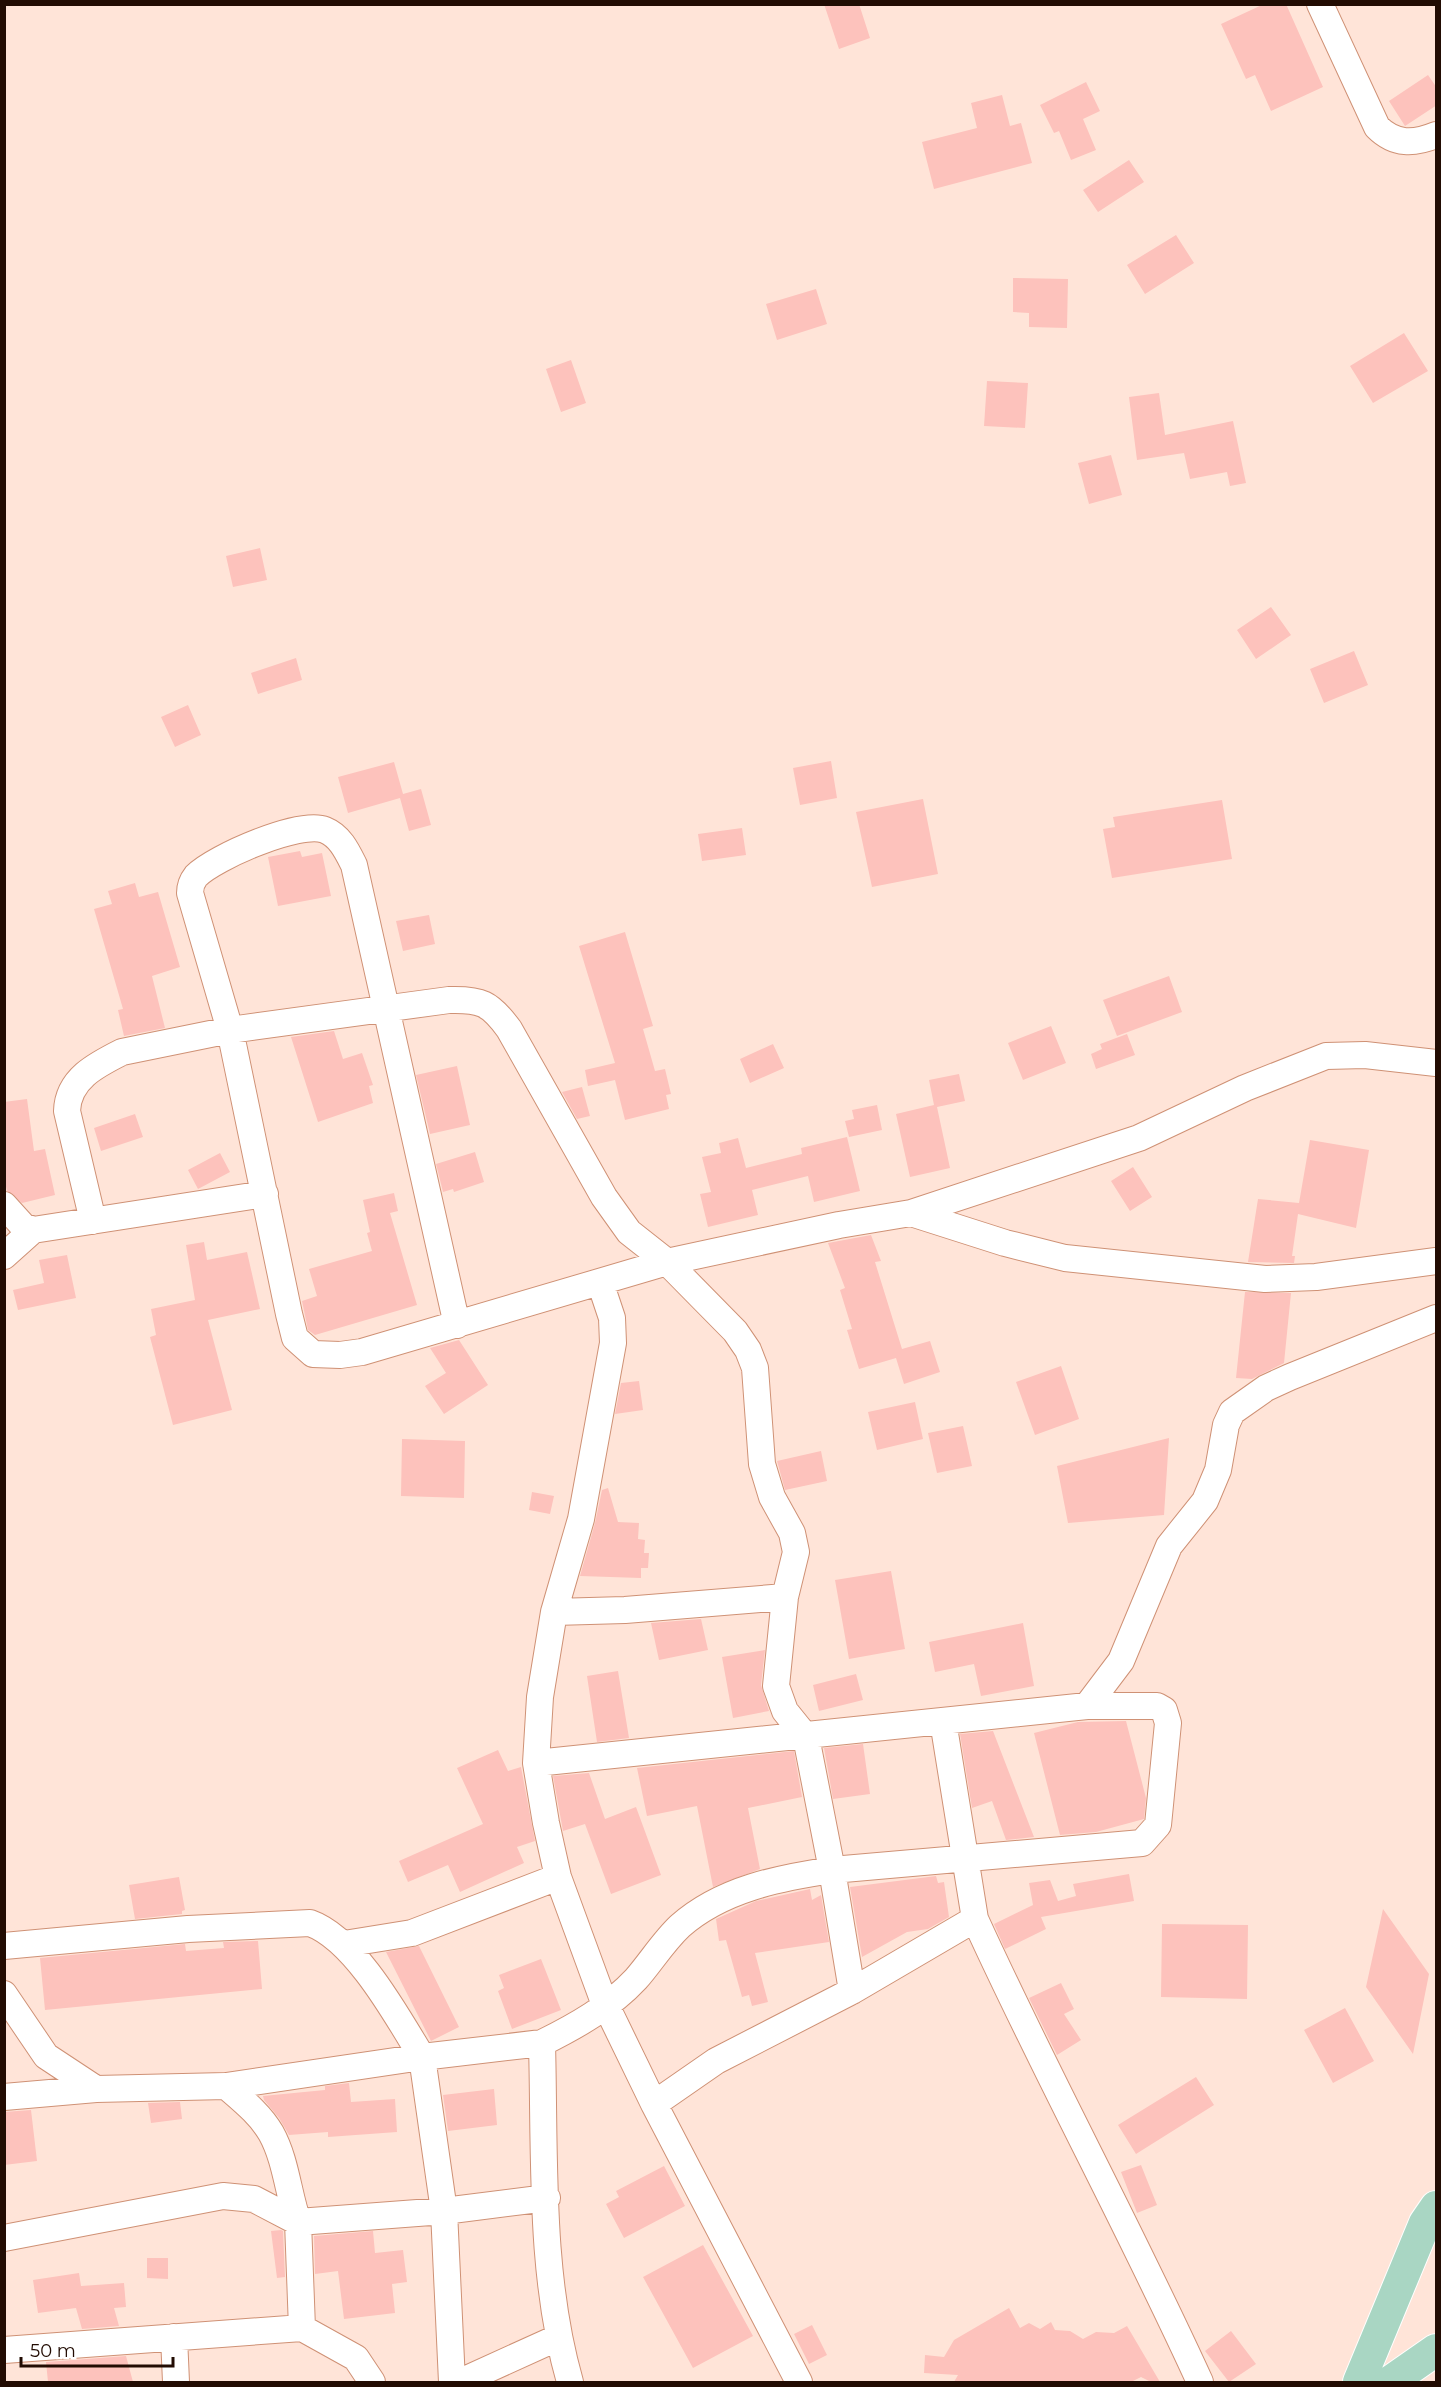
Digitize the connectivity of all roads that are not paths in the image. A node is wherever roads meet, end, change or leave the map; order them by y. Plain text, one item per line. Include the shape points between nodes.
1 (1320, 4) edge
2 (1437, 135) edge
3 (386, 1010) junction
4 (230, 1030) junction
5 (1437, 1063) edge
6 (265, 1194) junction
7 (4, 1205) edge
8 (911, 1213) junction
9 (93, 1221) junction
10 (33, 1230) junction
11 (4, 1256) edge
12 (1437, 1261) edge
13 (667, 1262) junction
14 (600, 1282) junction
15 (1437, 1318) edge
16 (457, 1325) junction
17 (785, 1597) junction
18 (554, 1612) junction
19 (1087, 1706) junction
20 (943, 1721) junction
21 (806, 1737) junction
22 (536, 1763) junction
23 (966, 1857) junction
24 (832, 1870) junction
25 (558, 1877) junction
26 (975, 1919) junction
27 (6, 1944) edge
28 (344, 1944) junction
29 (852, 1991) junction
30 (4, 1994) edge
31 (607, 2005) junction
32 (542, 2043) junction
33 (422, 2057) junction
34 (226, 2086) junction
35 (96, 2089) junction
36 (4, 2097) edge
37 (654, 2104) junction
38 (547, 2198) junction
39 (1437, 2207) edge
40 (444, 2211) junction
41 (298, 2222) junction
42 (4, 2238) edge
43 (302, 2328) junction
44 (174, 2337) junction
45 (557, 2338) junction
46 (4, 2350) edge
47 (1437, 2350) edge
48 (176, 2382) edge
49 (372, 2382) edge
50 (452, 2382) edge
51 (460, 2382) edge
52 (570, 2382) edge
53 (799, 2382) edge
54 (1200, 2382) edge
55 (1359, 2382) edge
56 (1390, 2382) edge

1 - 2 street via 1377,127 1405,142
3 - 4 street
3 - 4 street via 348,852 332,833 322,829 300,830 223,859 198,874 190,886
3 - 13 street via 472,999 493,1008 509,1029 612,1211 630,1232
3 - 16 street
4 - 6 street
4 - 9 street via 122,1052 91,1070 71,1090 67,1111
5 - 8 street via 1365,1055 1326,1056 1245,1088 1139,1138
6 - 9 street
6 - 16 street via 295,1338 306,1351 325,1356 362,1352
7 - 10 street via 23,1226
8 - 12 street via 1005,1244 1065,1258 1265,1279 1316,1277
8 - 13 street
9 - 10 street
10 - 11 street
13 - 14 street
13 - 17 street via 735,1331 752,1359 762,1464 772,1497 792,1533 796,1552
14 - 16 street
14 - 18 street via 612,1318 613,1343 581,1519
15 - 19 street via 1266,1388 1232,1412 1218,1470 1204,1501 1165,1552 1121,1661
17 - 18 street
17 - 21 street via 776,1686 785,1711
18 - 22 street via 540,1697
19 - 20 street
19 - 23 street via 1146,1705 1161,1707 1166,1713 1160,1813 1154,1831 1137,1845
20 - 21 street
20 - 23 street
21 - 22 street
21 - 24 street
22 - 25 street
23 - 24 street
23 - 26 street
24 - 29 street
24 - 31 street via 767,1882 723,1898 681,1925 635,1980
25 - 28 street via 412,1934
25 - 31 street
26 - 29 street
26 - 54 street via 1149,2270
27 - 28 street via 310,1923 324,1928
28 - 33 street
29 - 37 street via 723,2057
30 - 35 street via 46,2056
31 - 32 street
31 - 37 street
32 - 33 street
32 - 38 street
33 - 34 street
33 - 40 street
34 - 35 street
34 - 41 street via 256,2112 271,2133
35 - 36 street
37 - 53 street
38 - 40 street
38 - 45 street
39 - 55 main road via 1425,2223
40 - 41 street
40 - 50 street
41 - 42 street via 254,2199 223,2196
41 - 43 street
43 - 44 street
43 - 49 street via 356,2358
44 - 46 street
44 - 48 street
45 - 51 street
45 - 52 street
47 - 56 main road

